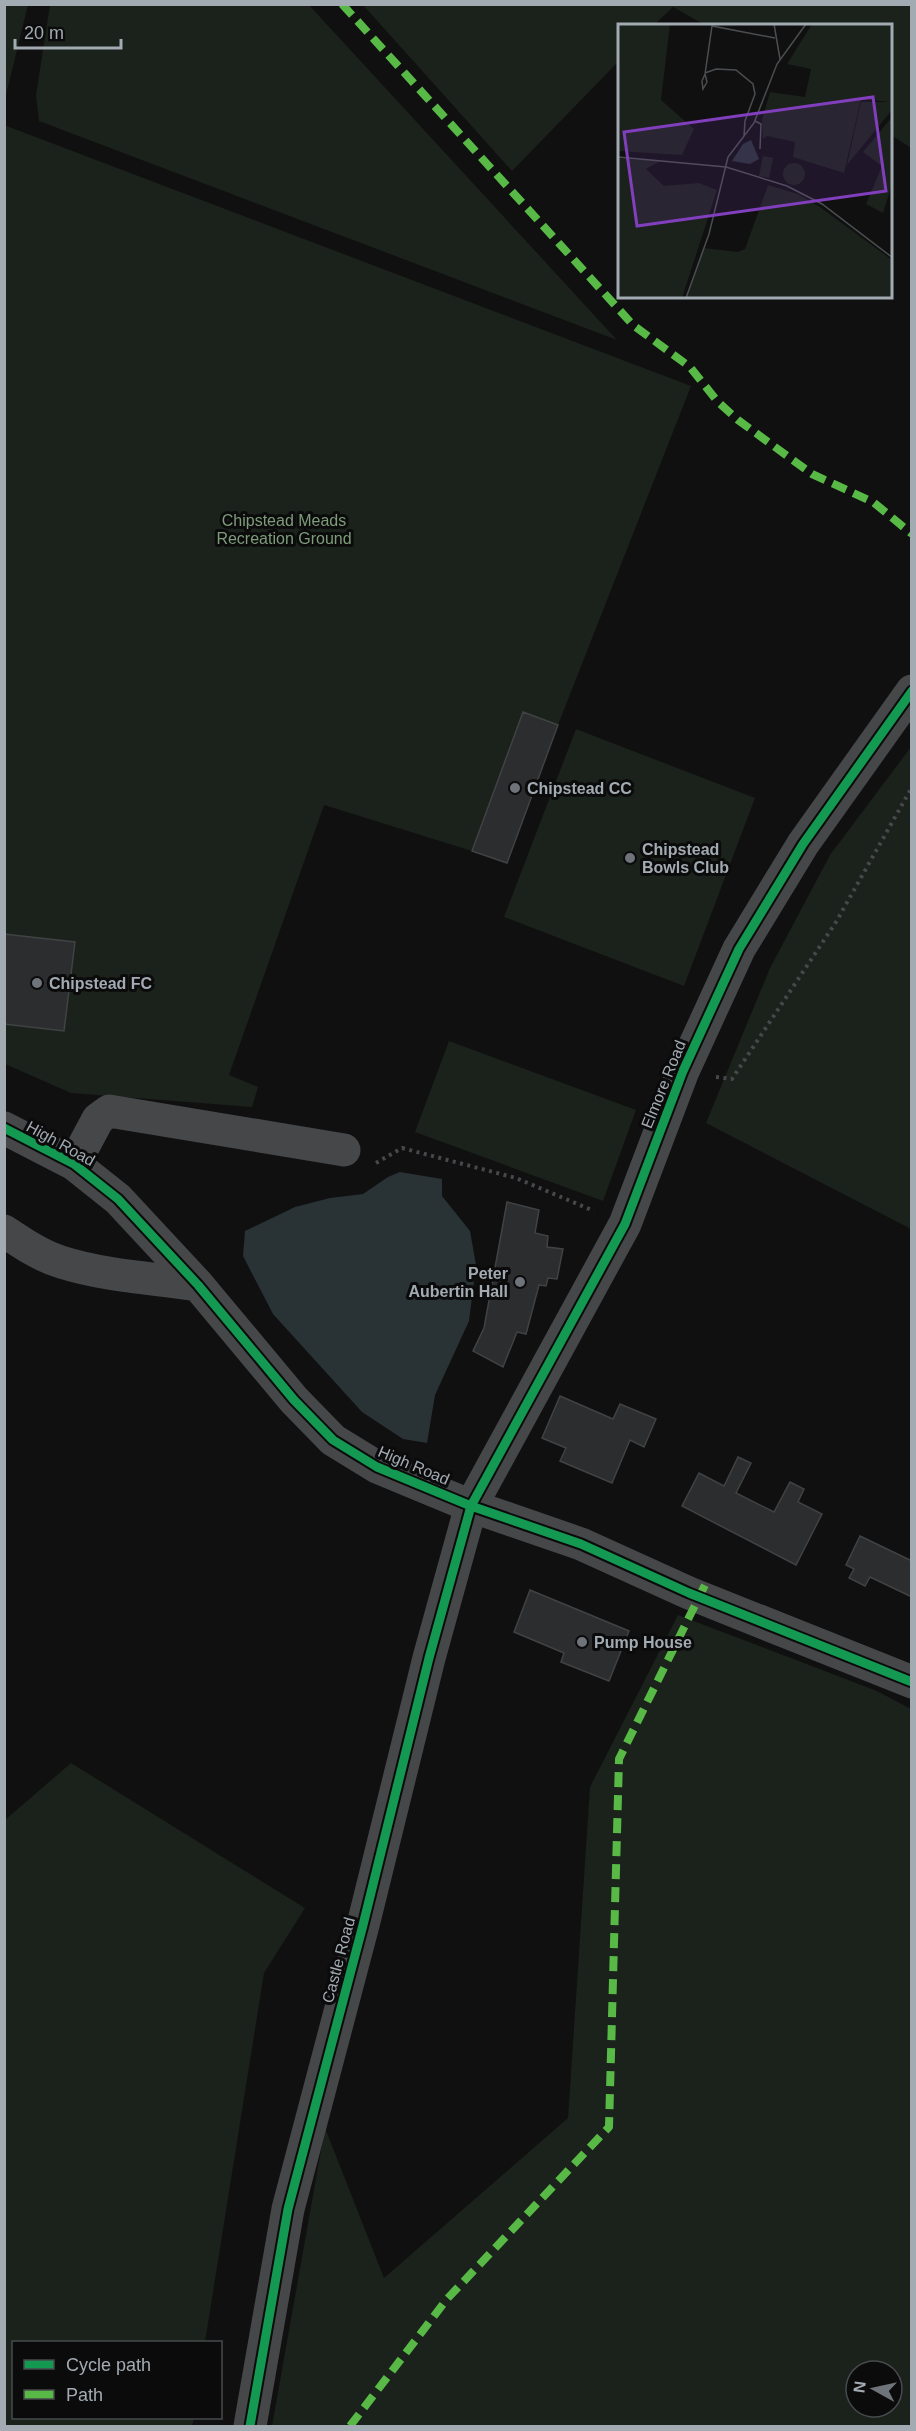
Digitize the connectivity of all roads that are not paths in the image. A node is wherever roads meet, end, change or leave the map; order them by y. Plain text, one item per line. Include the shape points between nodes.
1 (912, 691) edge
2 (4, 1128) edge
3 (344, 1150) dead end
4 (74, 1164) junction
5 (4, 1231) edge
6 (198, 1285) junction
7 (471, 1506) junction
8 (912, 1682) edge
9 (250, 2427) edge

1 - 7 street, Elmore Road via 803,844 739,949 683,1071 625,1224
2 - 4 street, High Road
3 - 4 street via 109,1111 98,1119
4 - 6 street, High Road via 118,1199
5 - 6 street via 60,1262
6 - 7 street, High Road via 294,1400 333,1440 377,1467
7 - 8 street, High Road via 581,1544 689,1593
7 - 9 street, Castle Road via 288,2210

